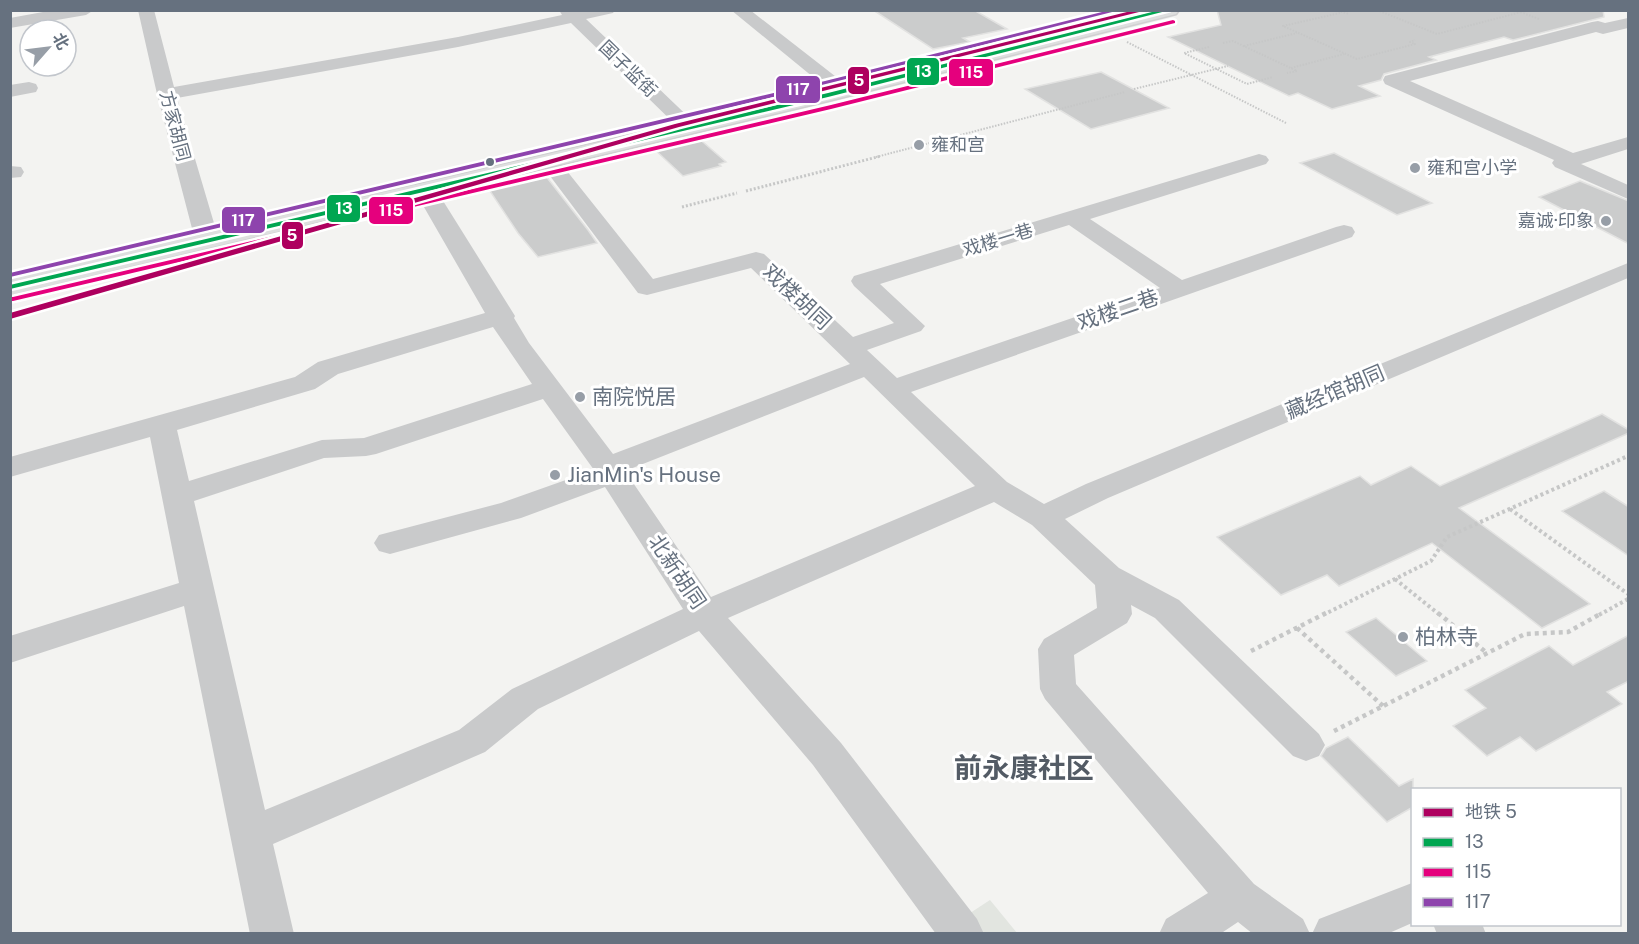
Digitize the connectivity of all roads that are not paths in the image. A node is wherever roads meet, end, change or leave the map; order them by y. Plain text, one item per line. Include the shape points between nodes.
1 (86, 10) edge
2 (146, 10) edge
3 (608, 10) edge
4 (739, 10) edge
5 (1170, 10) edge
6 (570, 14) edge
7 (1112, 20) edge
8 (10, 23) edge
9 (1629, 23) edge
10 (842, 91) junction
11 (166, 94) junction
12 (689, 127) junction
13 (1629, 143) edge
14 (548, 160) junction
15 (1259, 160) dead end
16 (1571, 160) junction
17 (424, 188) junction
18 (1629, 193) edge
19 (1071, 217) junction
20 (1344, 232) dead end
21 (207, 240) junction
22 (1629, 270) edge
23 (10, 287) edge
24 (1178, 289) junction
25 (502, 316) junction
26 (859, 356) junction
27 (549, 388) junction
28 (893, 389) junction
29 (162, 426) junction
30 (10, 467) edge
31 (609, 470) junction
32 (996, 489) junction
33 (177, 495) junction
34 (1043, 517) junction
35 (390, 543) dead end
36 (1106, 576) junction
37 (198, 589) junction
38 (704, 614) junction
39 (10, 650) edge
40 (1306, 745) road end
41 (252, 834) junction
42 (1239, 898) junction
43 (1411, 904) edge
44 (272, 933) edge
45 (962, 933) edge
46 (1181, 933) edge
47 (1288, 933) edge
48 (1334, 933) edge

1 - 8 street
2 - 11 street, 方家胡同
3 - 6 street
4 - 10 street
5 - 7 main road
6 - 11 street via 458,42
6 - 12 street, 国子监街
7 - 10 main road
9 - 16 street via 1539,41 1392,80
10 - 12 main road
11 - 21 street, 方家胡同
12 - 14 main road
13 - 16 street
14 - 17 main road
14 - 26 street, 戏楼胡同 via 647,288 756,258
15 - 19 street, 戏楼一巷
16 - 18 street via 1562,163
17 - 21 main road
17 - 25 street, 北新胡同
19 - 24 street
19 - 26 street, 戏楼一巷 via 863,281 912,326
20 - 24 street, 戏楼二巷
21 - 23 main road
22 - 34 street, 藏经馆胡同
24 - 28 street, 戏楼二巷
25 - 27 street, 北新胡同 via 517,345
25 - 29 street via 328,368 304,383
26 - 28 street, 戏楼胡同
26 - 31 street
27 - 31 street, 北新胡同
27 - 33 street via 366,447 322,449
28 - 32 street, 戏楼胡同
29 - 30 street
29 - 33 street
31 - 35 street via 510,511
31 - 38 street, 北新胡同
32 - 34 street, 戏楼胡同
32 - 38 street
33 - 37 street
34 - 36 street, 戏楼胡同
36 - 40 street, 戏楼胡同 via 1167,609
36 - 42 street via 1111,580 1115,614 1056,649 1058,689
37 - 39 street
37 - 41 street
38 - 41 street via 525,699 472,741
38 - 45 street, 北新胡同 via 827,754
41 - 44 street
42 - 46 street
42 - 47 street
43 - 48 street

